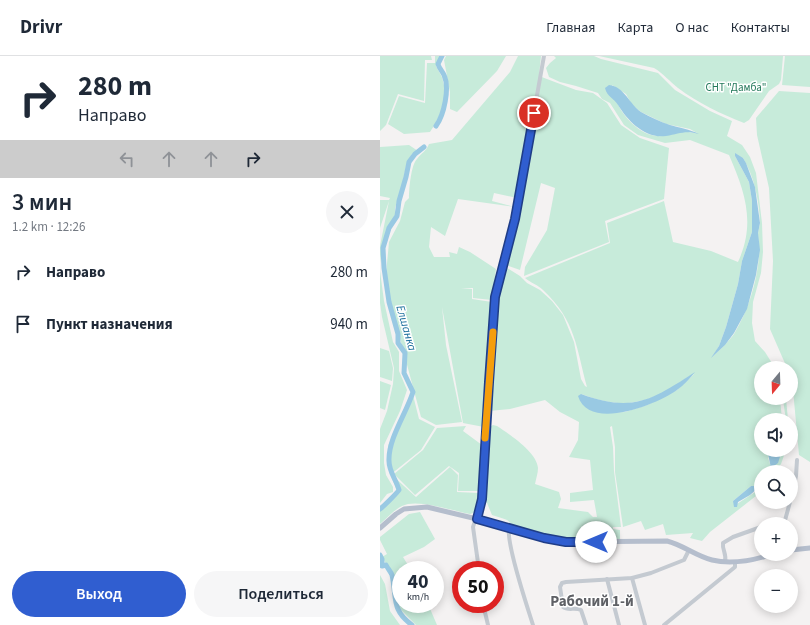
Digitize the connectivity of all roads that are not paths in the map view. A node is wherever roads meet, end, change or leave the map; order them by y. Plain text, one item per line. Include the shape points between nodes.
1 (544, 56) edge
2 (797, 460) dead end
3 (797, 465) edge
4 (477, 519) junction
5 (380, 528) edge
6 (509, 528) junction
7 (754, 530) edge
8 (810, 548) edge
9 (798, 549) edge
10 (689, 550) junction
11 (754, 559) edge
12 (477, 561) edge
13 (725, 562) junction
14 (735, 562) junction
15 (632, 578) junction
16 (607, 579) junction
17 (485, 613) edge
18 (488, 625) edge
19 (533, 625) edge
20 (586, 625) edge
21 (619, 625) edge
22 (645, 625) edge
23 (664, 625) edge

1 - 4 street via 515,219 495,297 482,499
2 - 3 street
4 - 5 main road via 427,507 414,507 404,509
4 - 6 main road
4 - 12 street via 473,528
6 - 10 main road via 566,542 667,541
6 - 19 street via 513,555
7 - 13 street via 723,543 727,556
8 - 9 main road
10 - 13 main road via 712,560
10 - 15 street via 684,560
11 - 14 main road
13 - 14 main road
14 - 23 street via 735,567
15 - 16 street
15 - 22 street
16 - 20 street via 566,582 560,587 562,607 581,610
16 - 21 street
17 - 18 street

